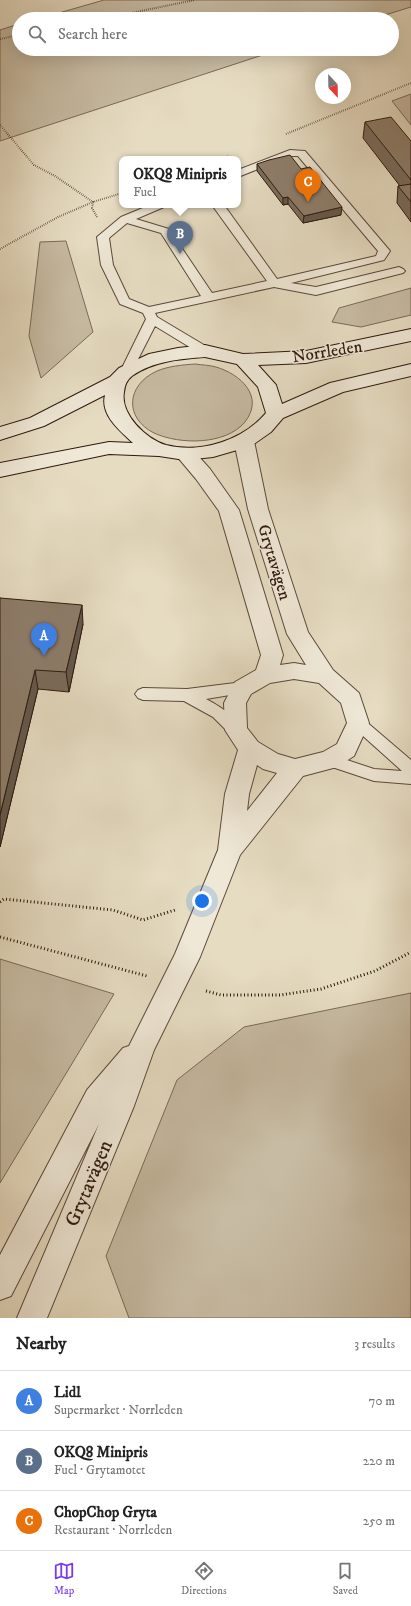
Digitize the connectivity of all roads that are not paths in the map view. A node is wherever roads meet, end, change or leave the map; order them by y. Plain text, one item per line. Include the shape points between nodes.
1 (241, 173) edge
2 (152, 208) edge
3 (220, 208) edge
4 (125, 219) junction
5 (399, 272) dead end
6 (274, 283) junction
7 (209, 298) junction
8 (150, 315) junction
9 (411, 336) edge
10 (204, 351) junction
11 (243, 360) junction
12 (411, 370) edge
13 (121, 377) junction
14 (276, 414) junction
15 (0, 434) edge
16 (244, 441) junction
17 (160, 450) junction
18 (185, 454) junction
19 (0, 470) edge
20 (265, 675) junction
21 (325, 676) junction
22 (243, 688) junction
23 (143, 694) dead end
24 (187, 695) junction
25 (358, 723) junction
26 (243, 739) junction
27 (329, 760) junction
28 (295, 768) junction
29 (411, 769) edge
30 (411, 778) edge
31 (230, 850) junction
32 (142, 1047) junction
33 (0, 1285) edge
34 (32, 1318) edge

1 - 6 lane via 290,153 301,153 384,251 380,258
2 - 4 lane
3 - 6 lane
4 - 7 lane via 165,231
4 - 8 lane via 103,237 107,265 124,301
5 - 6 lane via 316,291
6 - 7 lane
7 - 8 lane
8 - 10 lane
8 - 13 lane
9 - 11 street, Norrleden via 306,357
10 - 11 street
10 - 13 street via 156,358
11 - 14 street via 267,385
12 - 14 street, Norrleden via 337,387
13 - 15 street via 37,422
13 - 17 street via 113,400 120,420
14 - 16 street via 264,428
16 - 18 street via 213,451
16 - 21 street, Grytavägen via 258,509 298,634
17 - 18 street
17 - 19 street via 109,448
18 - 20 street, Grytavägen via 229,510 272,655
20 - 21 street via 294,671
20 - 22 street
21 - 25 street via 351,699
22 - 24 lane
22 - 26 street via 235,703
23 - 24 lane
24 - 26 lane via 218,714
25 - 27 street via 346,750
25 - 29 lane
26 - 28 street via 271,762
26 - 31 street, Grytavägen
27 - 28 street
27 - 30 lane via 374,775
28 - 31 street, Grytavägen
31 - 32 street, Grytavägen via 187,958
32 - 33 street, Grytavägen via 97,1099
32 - 34 street, Grytavägen

